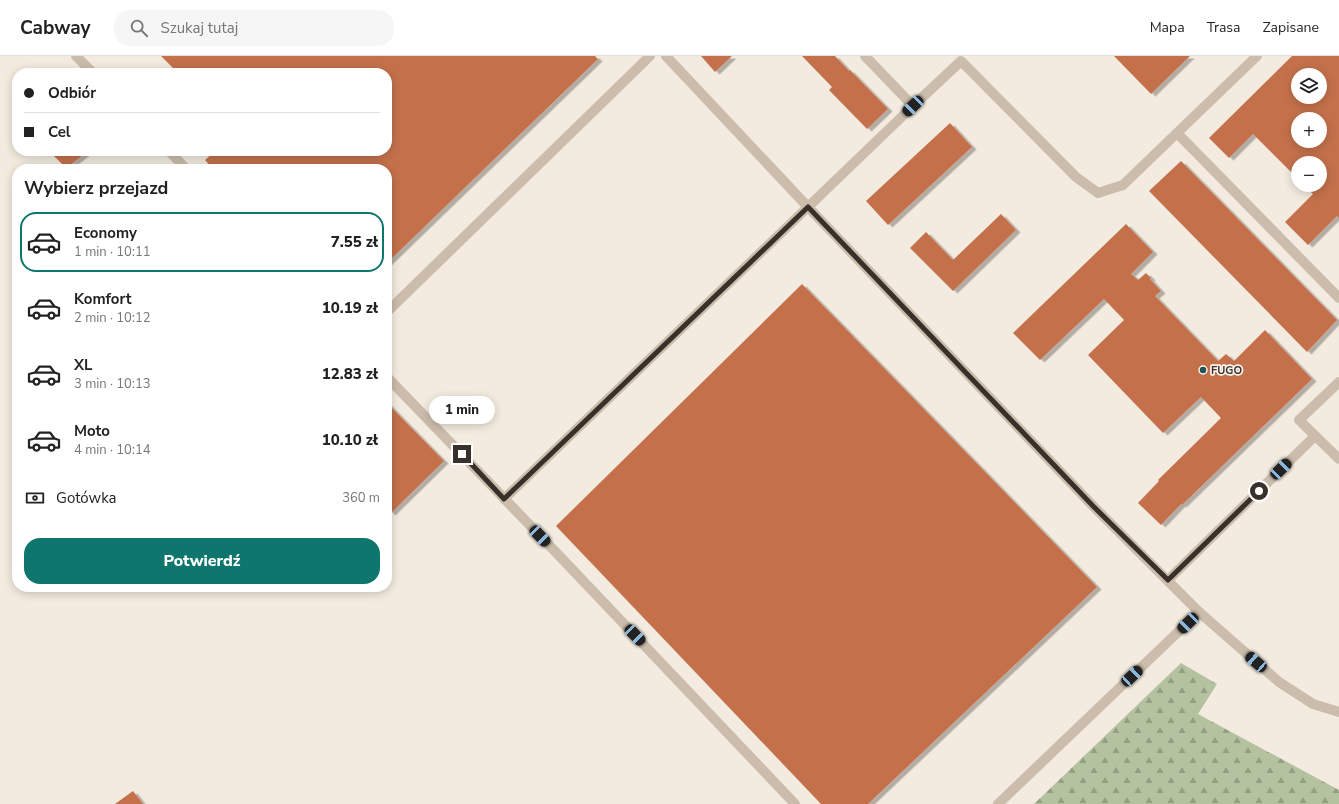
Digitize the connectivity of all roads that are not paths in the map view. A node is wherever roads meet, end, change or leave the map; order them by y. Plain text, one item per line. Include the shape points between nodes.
1 (76, 56) edge
2 (650, 56) edge
3 (666, 56) edge
4 (865, 56) edge
5 (1257, 56) edge
6 (88, 68) edge
7 (913, 106) junction
8 (1177, 133) junction
9 (173, 156) edge
10 (181, 164) edge
11 (808, 207) junction
12 (1339, 298) edge
13 (392, 307) edge
14 (392, 382) edge
15 (1339, 382) edge
16 (1315, 436) junction
17 (1339, 459) edge
18 (504, 499) junction
19 (1168, 580) junction
20 (1199, 612) junction
21 (1339, 712) edge
22 (795, 804) edge
23 (998, 804) edge

1 - 6 street
2 - 13 street
3 - 11 street
4 - 7 street
5 - 8 street
7 - 8 street via 961,61 1076,177 1098,193 1123,185
7 - 11 street
8 - 12 street
9 - 10 street
11 - 18 street
11 - 19 street via 1093,506
14 - 18 street
15 - 16 street via 1299,420
16 - 17 street
16 - 19 street
18 - 22 street
19 - 20 street
20 - 21 street via 1279,682 1313,704
20 - 23 street

